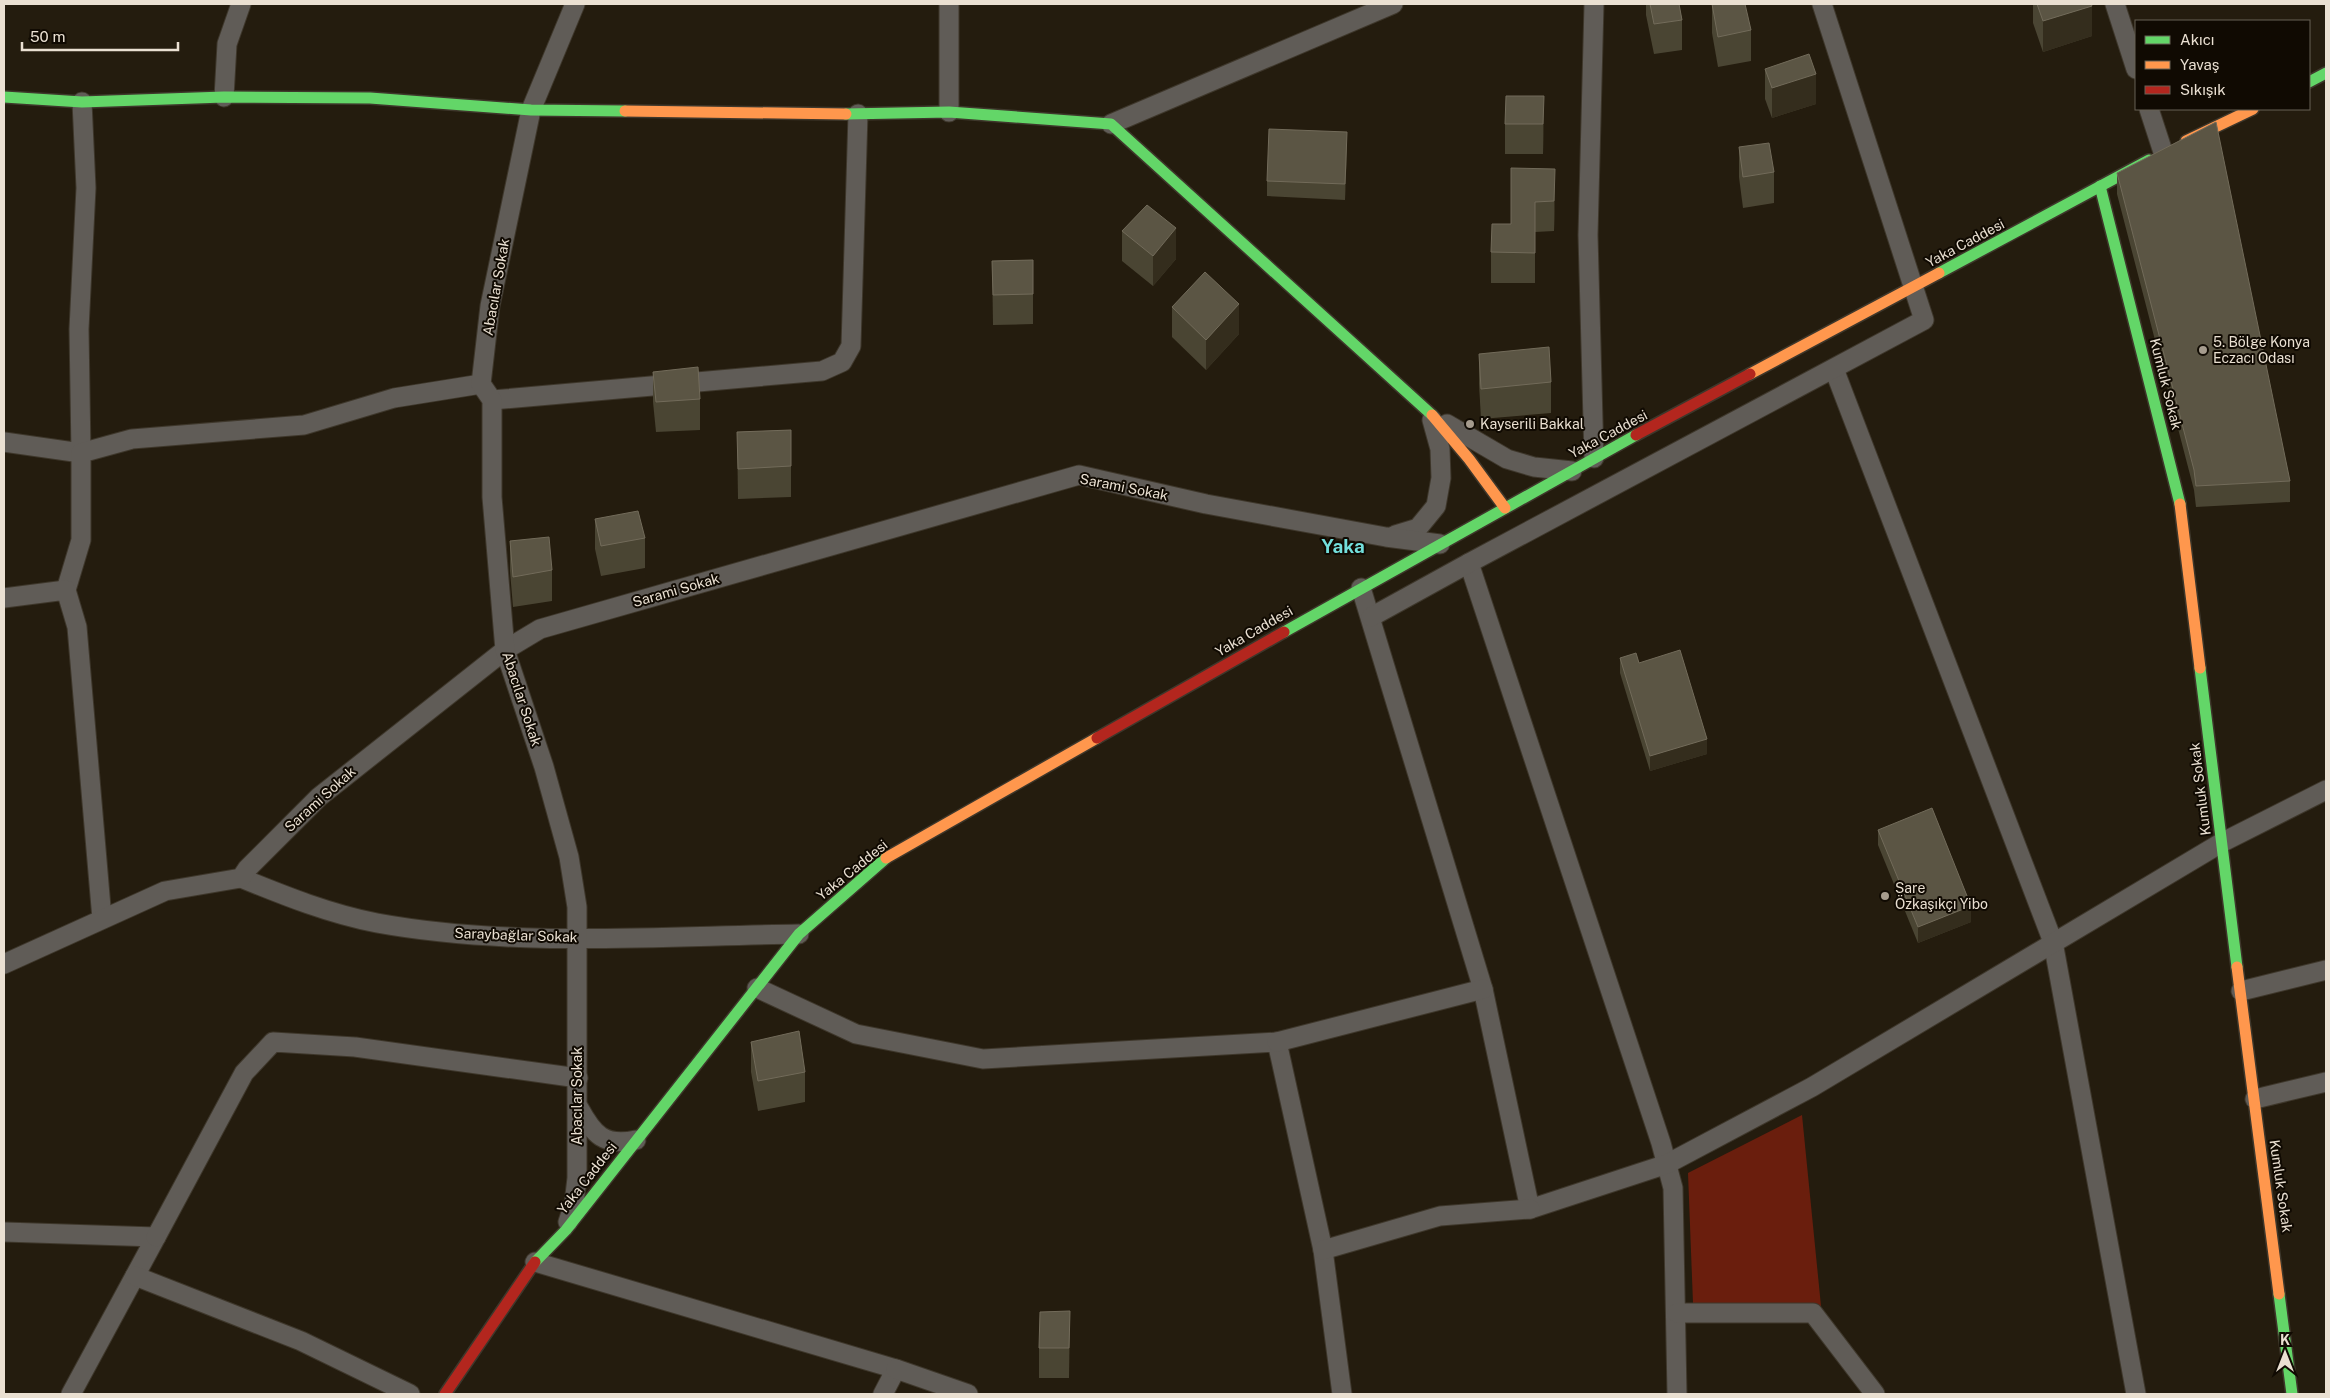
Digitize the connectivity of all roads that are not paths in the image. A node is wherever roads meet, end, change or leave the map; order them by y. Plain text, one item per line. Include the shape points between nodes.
1 (241, 4) edge
2 (575, 4) edge
3 (949, 4) edge
4 (1393, 4) edge
5 (1594, 4) edge
6 (1822, 4) edge
7 (2115, 4) edge
8 (2135, 66) edge
9 (2326, 73) edge
10 (2310, 81) edge
11 (4, 97) edge
12 (224, 97) junction
13 (82, 102) junction
14 (531, 110) junction
15 (2149, 110) edge
16 (2251, 110) edge
17 (948, 112) junction
18 (858, 114) junction
19 (1111, 124) junction
20 (2164, 152) junction
21 (2100, 186) junction
22 (1914, 288) junction
23 (1834, 369) junction
24 (481, 384) junction
25 (492, 400) junction
26 (1431, 414) junction
27 (4, 442) edge
28 (81, 453) junction
29 (1594, 458) junction
30 (1572, 471) junction
31 (1505, 508) junction
32 (1386, 537) junction
33 (1440, 544) junction
34 (1469, 563) junction
35 (1361, 588) junction
36 (66, 590) junction
37 (4, 598) edge
38 (1371, 618) junction
39 (505, 650) junction
40 (2326, 790) edge
41 (2221, 843) junction
42 (241, 878) junction
43 (102, 919) junction
44 (799, 934) junction
45 (576, 937) junction
46 (2053, 942) junction
47 (4, 964) edge
48 (2326, 970) edge
49 (757, 988) junction
50 (1482, 989) junction
51 (2241, 991) junction
52 (1277, 1042) junction
53 (578, 1078) junction
54 (2326, 1082) edge
55 (2255, 1100) junction
56 (578, 1106) junction
57 (636, 1140) junction
58 (1667, 1164) junction
59 (1530, 1209) junction
60 (566, 1230) junction
61 (4, 1232) edge
62 (156, 1236) junction
63 (1323, 1250) junction
64 (535, 1262) junction
65 (135, 1276) junction
66 (1677, 1312) junction
67 (896, 1370) junction
68 (71, 1394) edge
69 (410, 1394) edge
70 (446, 1394) edge
71 (882, 1394) edge
72 (968, 1394) edge
73 (1342, 1394) edge
74 (1677, 1394) edge
75 (1875, 1394) edge
76 (2136, 1394) edge
77 (2292, 1394) edge

1 - 12 street via 227,44
2 - 14 street, Abacılar Sokak
3 - 17 street
4 - 19 street
5 - 29 street via 1588,235
6 - 22 street
7 - 8 street
9 - 10 street
11 - 13 street
12 - 13 street
12 - 14 street via 370,98
13 - 28 street via 86,188 80,329
14 - 18 street
14 - 24 street, Abacılar Sokak via 490,306
15 - 20 street
16 - 20 street, Yaka Caddesi
17 - 18 street
17 - 19 street
18 - 25 street via 851,346 842,362 822,371
19 - 26 street
20 - 21 street, Yaka Caddesi
21 - 22 street, Yaka Caddesi
21 - 41 street, Kumluk Sokak via 2179,494
22 - 23 street via 1924,320
22 - 29 street, Yaka Caddesi
23 - 34 street
23 - 46 street
24 - 25 street
24 - 28 street via 394,398 304,425 132,439
25 - 39 street, Abacılar Sokak via 492,497
26 - 30 street via 1507,459 1534,467
26 - 31 street
26 - 32 street via 1440,450 1441,478 1436,506 1418,528
27 - 28 street
28 - 36 street via 81,540
29 - 30 street, Yaka Caddesi
30 - 31 street, Yaka Caddesi
31 - 33 street, Yaka Caddesi
32 - 33 street, Sarami Sokak
32 - 39 street, Sarami Sokak via 1206,504 1079,475 540,629
33 - 35 street, Yaka Caddesi
34 - 38 street
34 - 58 street
35 - 38 street
35 - 44 street, Yaka Caddesi via 888,857
36 - 37 street
36 - 43 street via 77,627
38 - 50 street
39 - 42 street, Sarami Sokak via 319,796
39 - 45 street, Abacılar Sokak via 544,767 569,857 577,907
40 - 41 street
41 - 46 street
41 - 51 street, Kumluk Sokak
42 - 43 street via 165,891
42 - 45 street, Saraybağlar Sokak via 308,905 376,923 476,935
43 - 47 street
44 - 45 street, Saraybağlar Sokak
44 - 49 street, Yaka Caddesi
45 - 53 street, Abacılar Sokak
46 - 58 street via 1812,1087
46 - 76 street
48 - 51 street
49 - 52 street via 856,1034 983,1059
49 - 57 street, Yaka Caddesi
50 - 52 street
50 - 59 street
51 - 55 street, Kumluk Sokak
52 - 63 street
53 - 56 street, Abacılar Sokak
53 - 62 street via 355,1047 273,1042 244,1073
54 - 55 street
55 - 77 street, Kumluk Sokak
56 - 57 street via 589,1127 603,1139 621,1143
56 - 60 street, Abacılar Sokak via 577,1178
57 - 60 street, Yaka Caddesi
58 - 59 street
58 - 66 street via 1674,1188
59 - 63 street via 1440,1216
60 - 64 street, Yaka Caddesi
61 - 62 street
62 - 65 street
63 - 73 street
64 - 67 street
64 - 70 street, Yaka Caddesi
65 - 68 street
65 - 69 street via 301,1341
66 - 74 street
66 - 75 street via 1814,1312
67 - 71 street
67 - 72 street

